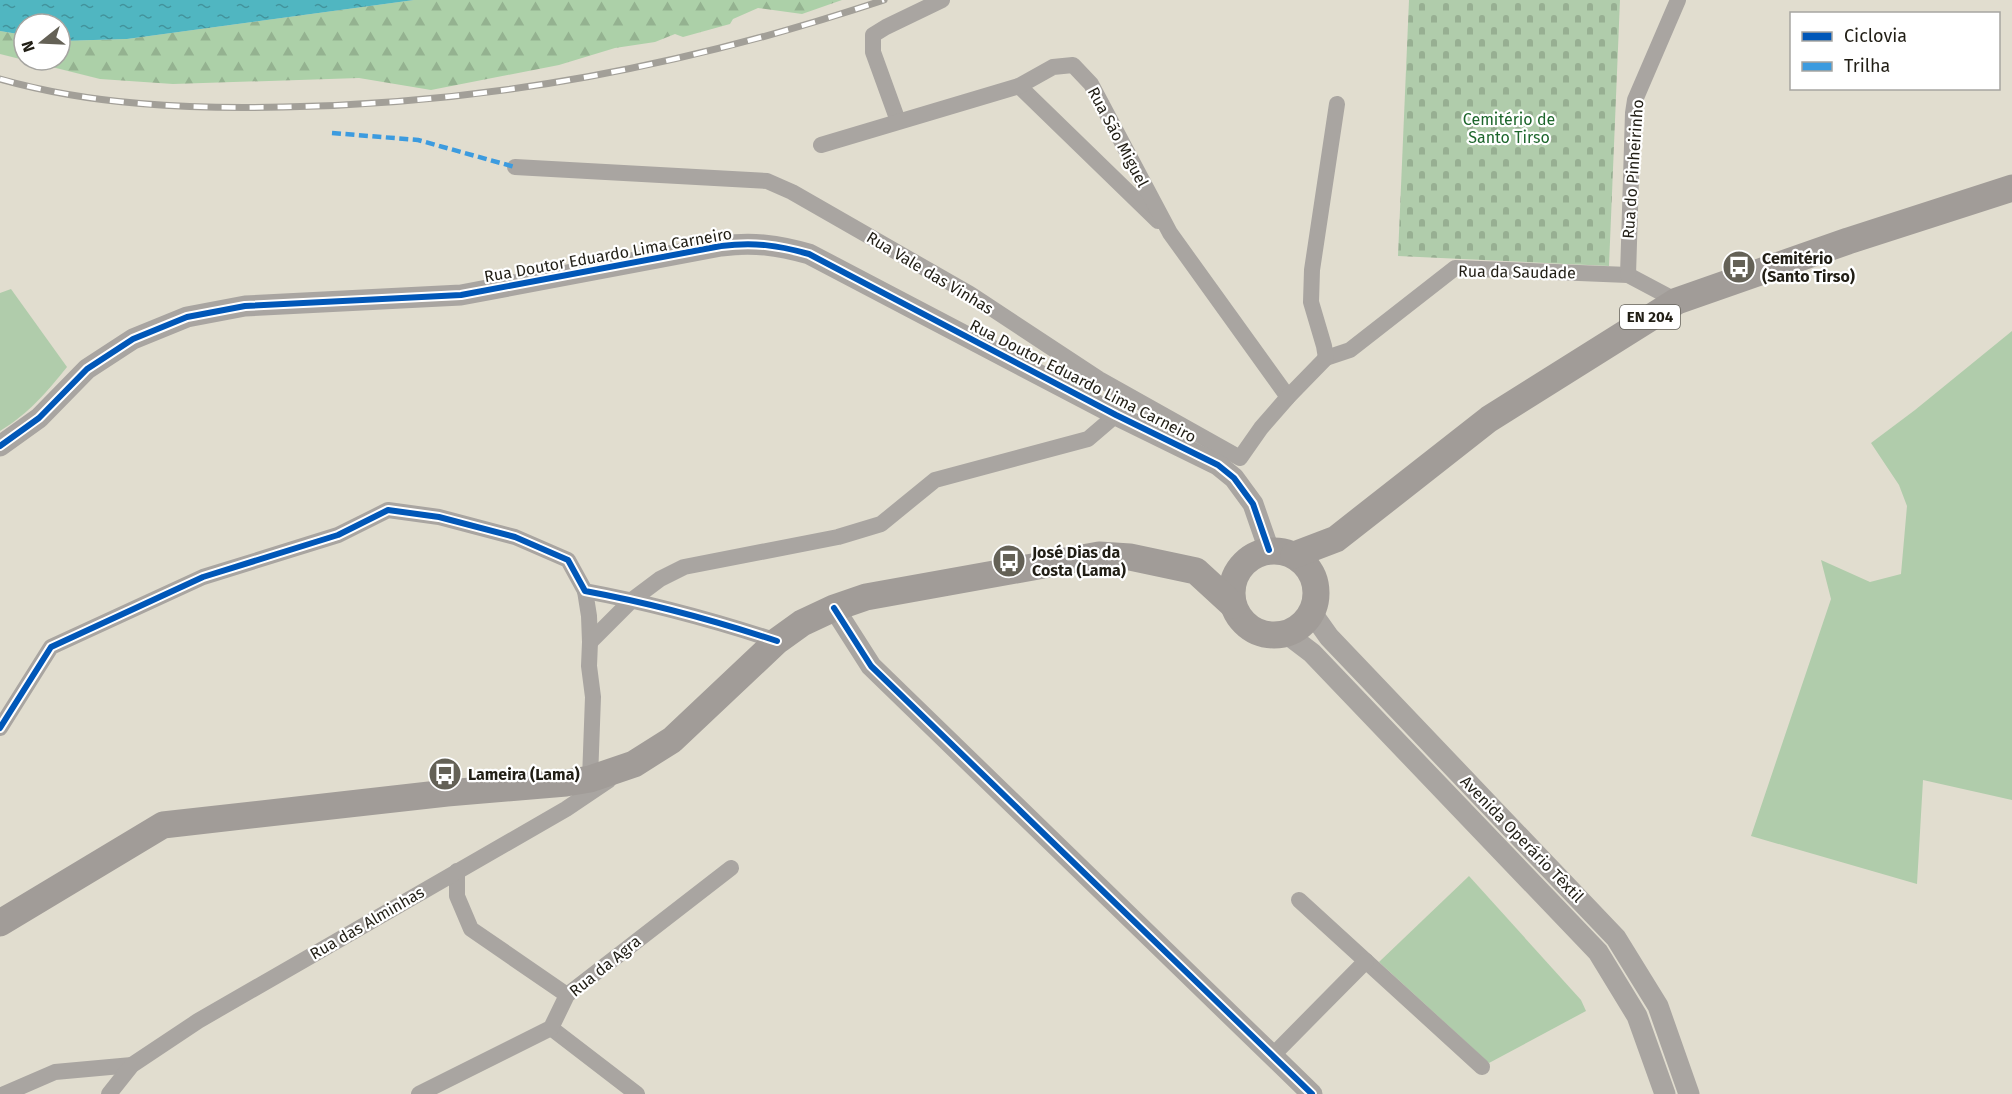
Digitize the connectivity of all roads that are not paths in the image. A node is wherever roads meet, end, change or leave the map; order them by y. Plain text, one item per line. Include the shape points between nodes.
1 (942, 0) edge
2 (1678, 0) edge
3 (1019, 86) junction
4 (1337, 104) dead end
5 (898, 121) junction
6 (821, 145) dead end
7 (515, 166) dead end
8 (2012, 188) edge
9 (1170, 233) junction
10 (1628, 275) junction
11 (1677, 301) junction
12 (1326, 358) junction
13 (1288, 397) junction
14 (1116, 415) junction
15 (0, 446) edge
16 (1336, 539) junction
17 (1270, 555) junction
18 (1196, 571) junction
19 (1314, 580) junction
20 (585, 591) junction
21 (632, 600) junction
22 (1233, 606) junction
23 (834, 608) junction
24 (1312, 613) junction
25 (1287, 634) junction
26 (777, 641) junction
27 (591, 642) junction
28 (0, 728) edge
29 (634, 764) junction
30 (590, 779) junction
31 (730, 868) dead end
32 (456, 872) junction
33 (1299, 900) dead end
34 (0, 923) edge
35 (1366, 961) junction
36 (567, 995) junction
37 (551, 1028) junction
38 (1272, 1056) junction
39 (132, 1065) junction
40 (1482, 1067) dead end
41 (4, 1094) edge
42 (109, 1094) edge
43 (419, 1094) edge
44 (637, 1094) edge
45 (1312, 1094) edge
46 (1665, 1094) edge
47 (1689, 1094) edge

1 - 5 street via 873,35 873,51
2 - 10 street, Rua do Pinheirinho via 1635,100
3 - 5 street, Rua São Miguel
3 - 9 street, Rua São Miguel
3 - 9 street, Rua São Miguel via 1053,67 1074,65 1082,72
4 - 12 street via 1312,270 1311,302
5 - 6 street, Rua São Miguel
7 - 13 street, Rua Vale das Vinhas via 767,181 970,294 1099,379 1240,458
8 - 11 main road, EN 204
9 - 13 street, Rua São Miguel
10 - 11 street, Rua da Saudade
10 - 12 street, Rua da Saudade via 1455,268 1350,350
11 - 16 main road, EN 204 via 1489,419
12 - 13 street, Rua da Saudade
14 - 15 street, Rua Doutor Eduardo Lima Carneiro via 809,254 749,243 461,296 245,306 187,317 133,339 87,369 39,418
14 - 17 street, Rua Doutor Eduardo Lima Carneiro via 1218,465 1234,478 1253,504
14 - 21 street via 1088,439 935,480 881,524 838,537 684,567
16 - 17 main road, EN 204
16 - 19 main road, EN 204
17 - 18 main road, EN 204
17 - 19 main road via 1310,570
17 - 22 main road via 1238,569 1233,581
18 - 22 main road
18 - 23 main road, EN 204 via 1130,557 1099,555 866,597
19 - 24 main road, EN 204
20 - 21 street
20 - 27 street
20 - 28 street via 568,560 515,537 388,510 338,535 203,577 51,647
21 - 26 street
21 - 27 street
22 - 25 main road via 1248,627 1274,636
23 - 26 main road, EN 204 via 802,623
23 - 38 street via 871,666
24 - 25 main road
24 - 47 street, Avenida Operário Têxtil via 1337,645 1616,938 1658,1006
25 - 46 street, Avenida Operário Têxtil via 1312,653 1598,952 1637,1016
26 - 29 main road, EN 204 via 672,740
27 - 30 street
29 - 30 main road, EN 204
29 - 32 street, Rua das Alminhas via 566,809
30 - 34 main road, EN 204 via 163,825
31 - 36 street, Rua da Agra
32 - 36 street via 457,896 471,928
32 - 39 street, Rua das Alminhas via 198,1021
33 - 35 street
35 - 38 street
35 - 40 street
36 - 37 street, Rua da Agra
37 - 43 street
37 - 44 street
38 - 45 street
39 - 41 street via 55,1072
39 - 42 street, Rua das Alminhas

